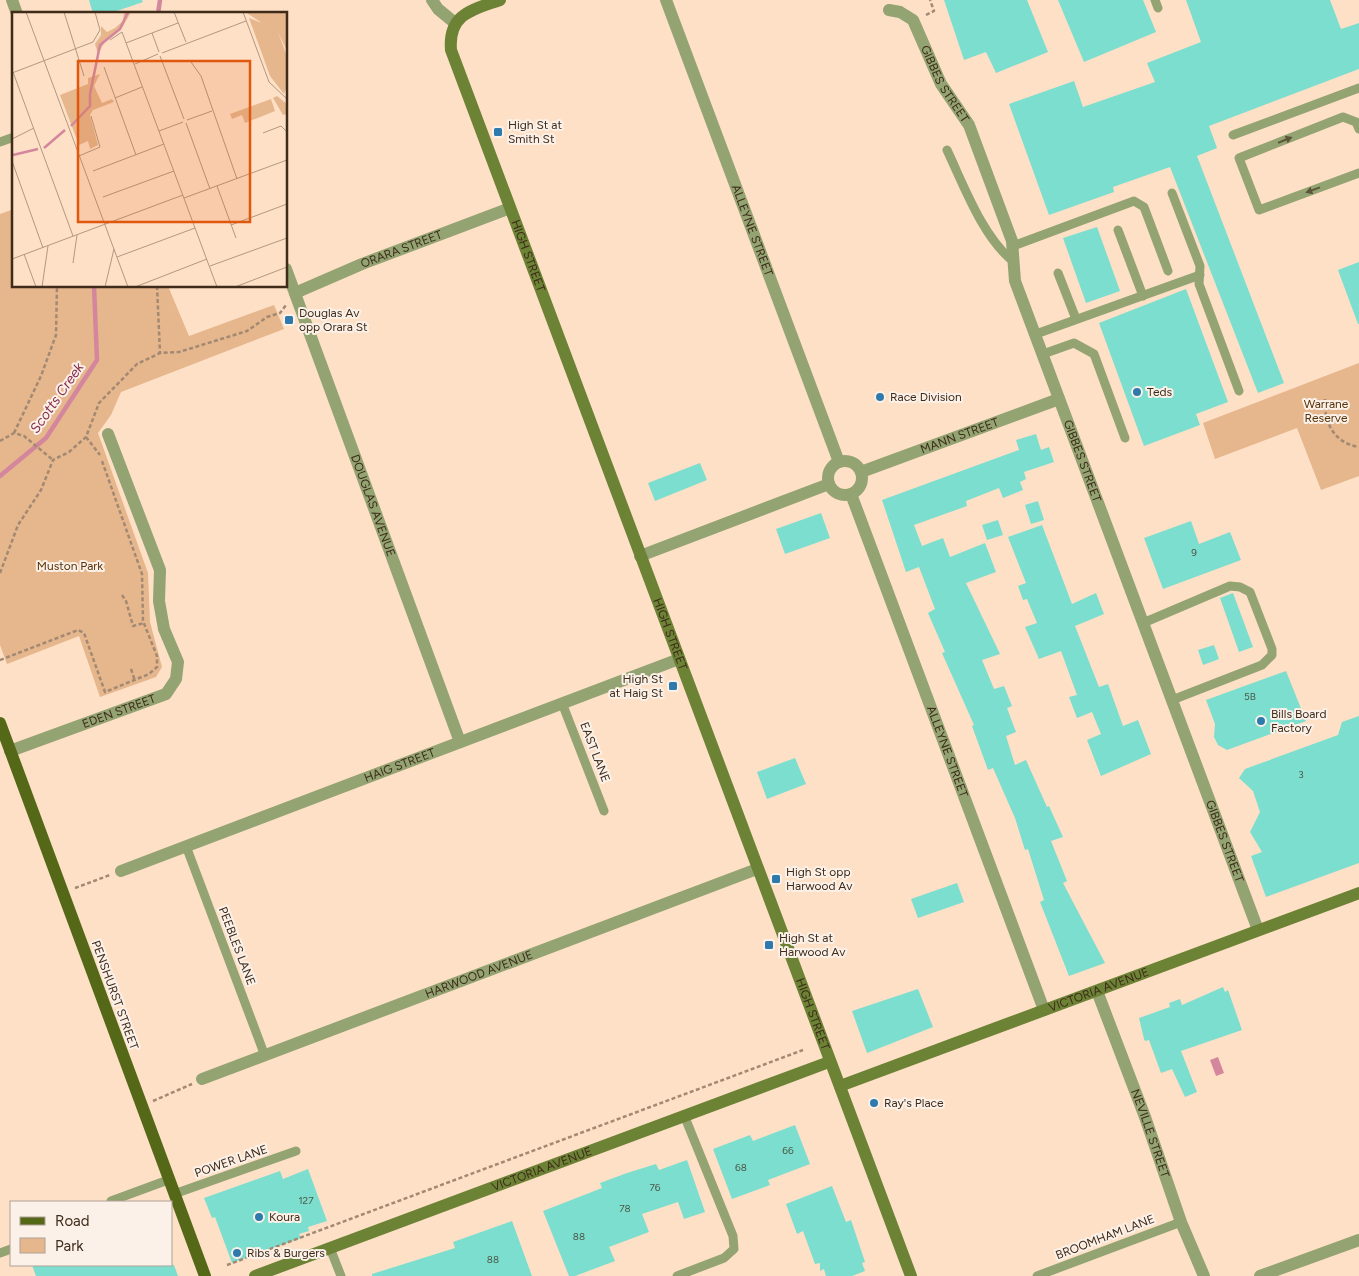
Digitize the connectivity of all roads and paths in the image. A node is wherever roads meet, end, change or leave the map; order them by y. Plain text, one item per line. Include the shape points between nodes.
1 (12, 0) edge
2 (432, 0) edge
3 (500, 0) edge
4 (666, 0) edge
5 (930, 0) edge
6 (890, 10) dead end
7 (16, 12) edge
8 (913, 20) junction
9 (455, 23) junction
10 (1359, 88) edge
11 (1359, 129) edge
12 (1233, 135) dead end
13 (12, 138) edge
14 (0, 142) edge
15 (946, 150) dead end
16 (1359, 173) edge
17 (1172, 193) dead end
18 (510, 208) junction
19 (1118, 230) dead end
20 (1013, 246) junction
21 (1014, 262) junction
22 (1168, 271) dead end
23 (1058, 273) dead end
24 (288, 274) edge
25 (1200, 275) junction
26 (57, 288) edge
27 (157, 288) edge
28 (295, 293) junction
29 (1143, 296) junction
30 (1076, 319) junction
31 (1036, 334) junction
32 (160, 353) junction
33 (1043, 354) junction
34 (1239, 391) dead end
35 (1059, 399) junction
36 (1325, 400) dead end
37 (14, 433) junction
38 (108, 434) dead end
39 (86, 437) junction
40 (1125, 438) dead end
41 (0, 441) edge
42 (1359, 447) edge
43 (53, 460) junction
44 (839, 462) junction
45 (861, 472) junction
46 (829, 484) junction
47 (850, 494) junction
48 (640, 556) junction
49 (0, 573) edge
50 (122, 595) dead end
51 (144, 623) junction
52 (1143, 623) junction
53 (679, 659) junction
54 (0, 660) edge
55 (131, 669) dead end
56 (135, 681) junction
57 (1172, 700) junction
58 (562, 703) junction
59 (0, 723) edge
60 (460, 742) junction
61 (10, 751) junction
62 (604, 811) dead end
63 (186, 846) junction
64 (757, 869) junction
65 (120, 871) joint
66 (62, 892) junction
67 (1359, 893) edge
68 (1258, 930) junction
69 (1097, 991) junction
70 (1044, 1010) junction
71 (803, 1050) dead end
72 (265, 1056) junction
73 (829, 1062) junction
74 (202, 1079) joint
75 (840, 1086) junction
76 (142, 1106) junction
77 (684, 1115) junction
78 (296, 1151) dead end
79 (168, 1180) junction
80 (174, 1194) junction
81 (112, 1201) dead end
82 (1181, 1222) junction
83 (1359, 1240) edge
84 (330, 1248) junction
85 (227, 1265) dead end
86 (205, 1276) edge
87 (255, 1276) edge
88 (341, 1276) edge
89 (677, 1276) edge
90 (911, 1276) edge
91 (1037, 1276) edge
92 (1204, 1276) edge
93 (1260, 1276) edge

1 - 7 street
2 - 9 street
3 - 9 street via 466,13
4 - 44 street, ALLEYNE STREET
5 - 8 path via 934,11
6 - 8 street
8 - 20 street, GIBBES STREET via 941,84 969,124
9 - 18 street, HIGH STREET via 450,38 451,50
10 - 12 lane
16 -> 11 lane via 1259,210 1239,158 1343,117 1356,122
13 - 14 lane
15 - 21 lane via 978,215 1003,254
17 - 25 lane via 1200,266
18 - 28 street, ORARA STREET
18 - 48 street, HIGH STREET
19 - 29 lane
20 - 21 street, GIBBES STREET
20 - 22 lane via 1134,202 1144,206
21 - 31 street, GIBBES STREET via 1015,281
23 - 30 lane
24 - 28 street, DOUGLAS AVENUE
25 - 29 lane
25 - 34 lane via 1199,284
26 - 37 path via 56,336
27 - 32 path
28 - 32 path via 280,313 267,317 248,331 179,352
28 - 60 street, DOUGLAS AVENUE
29 - 30 lane
30 - 31 lane
31 - 33 street, GIBBES STREET
32 - 39 path via 137,364 99,403
33 - 35 street, GIBBES STREET
33 - 40 lane via 1074,343 1094,354
35 - 45 street, MANN STREET
35 - 52 street, GIBBES STREET
36 - 42 path via 1326,420 1332,432
37 - 41 path
37 - 43 path via 24,436
38 - 61 street, EDEN STREET via 160,570 164,629 178,662 176,679 166,694
39 - 43 path via 69,452
39 - 51 path via 100,455 142,574
43 - 49 path via 41,490 18,525
44 - 45 street via 849,462
44 - 46 street via 828,474
45 - 47 street via 861,483
46 - 47 street via 836,492
46 - 48 street
47 - 70 street, ALLEYNE STREET
48 - 53 street, HIGH STREET
50 - 51 path via 130,623 134,626
51 - 56 path via 158,667
52 - 57 street, GIBBES STREET
52 - 57 lane via 1230,586 1240,587 1250,592 1272,650 1272,655 1262,665
53 - 58 street, HAIG STREET
53 - 64 street, HIGH STREET
54 - 56 path via 78,630 84,633 105,692
55 - 56 path
57 - 68 street, GIBBES STREET
58 - 60 street, HAIG STREET
58 - 62 lane, EAST LANE
59 - 61 main road, PENSHURST STREET
60 - 63 street, HAIG STREET
61 - 66 main road, PENSHURST STREET
63 - 65 street, HAIG STREET
63 - 72 lane, PEEBLES LANE
64 - 72 street, HARWOOD AVENUE
64 - 73 street, HIGH STREET
65 - 66 path
66 - 76 main road, PENSHURST STREET
67 - 68 street, VICTORIA AVENUE
68 - 69 street, VICTORIA AVENUE
69 - 70 street, VICTORIA AVENUE
69 - 82 street, NEVILLE STREET
70 - 75 street, VICTORIA AVENUE
71 - 85 path
72 - 74 street, HARWOOD AVENUE
73 - 75 street, HIGH STREET
73 - 77 street, VICTORIA AVENUE
74 - 76 path
75 - 90 street, HIGH STREET
76 - 79 main road, PENSHURST STREET
77 - 84 street, VICTORIA AVENUE
77 - 89 lane via 733,1236 734,1250 724,1258
78 - 80 lane, POWER LANE
79 - 80 main road, PENSHURST STREET
79 - 81 lane
80 - 86 main road, PENSHURST STREET
82 - 91 lane, BROOMHAM LANE
82 - 92 street, NEVILLE STREET
83 - 93 street
84 - 87 street, VICTORIA AVENUE
84 - 88 lane

